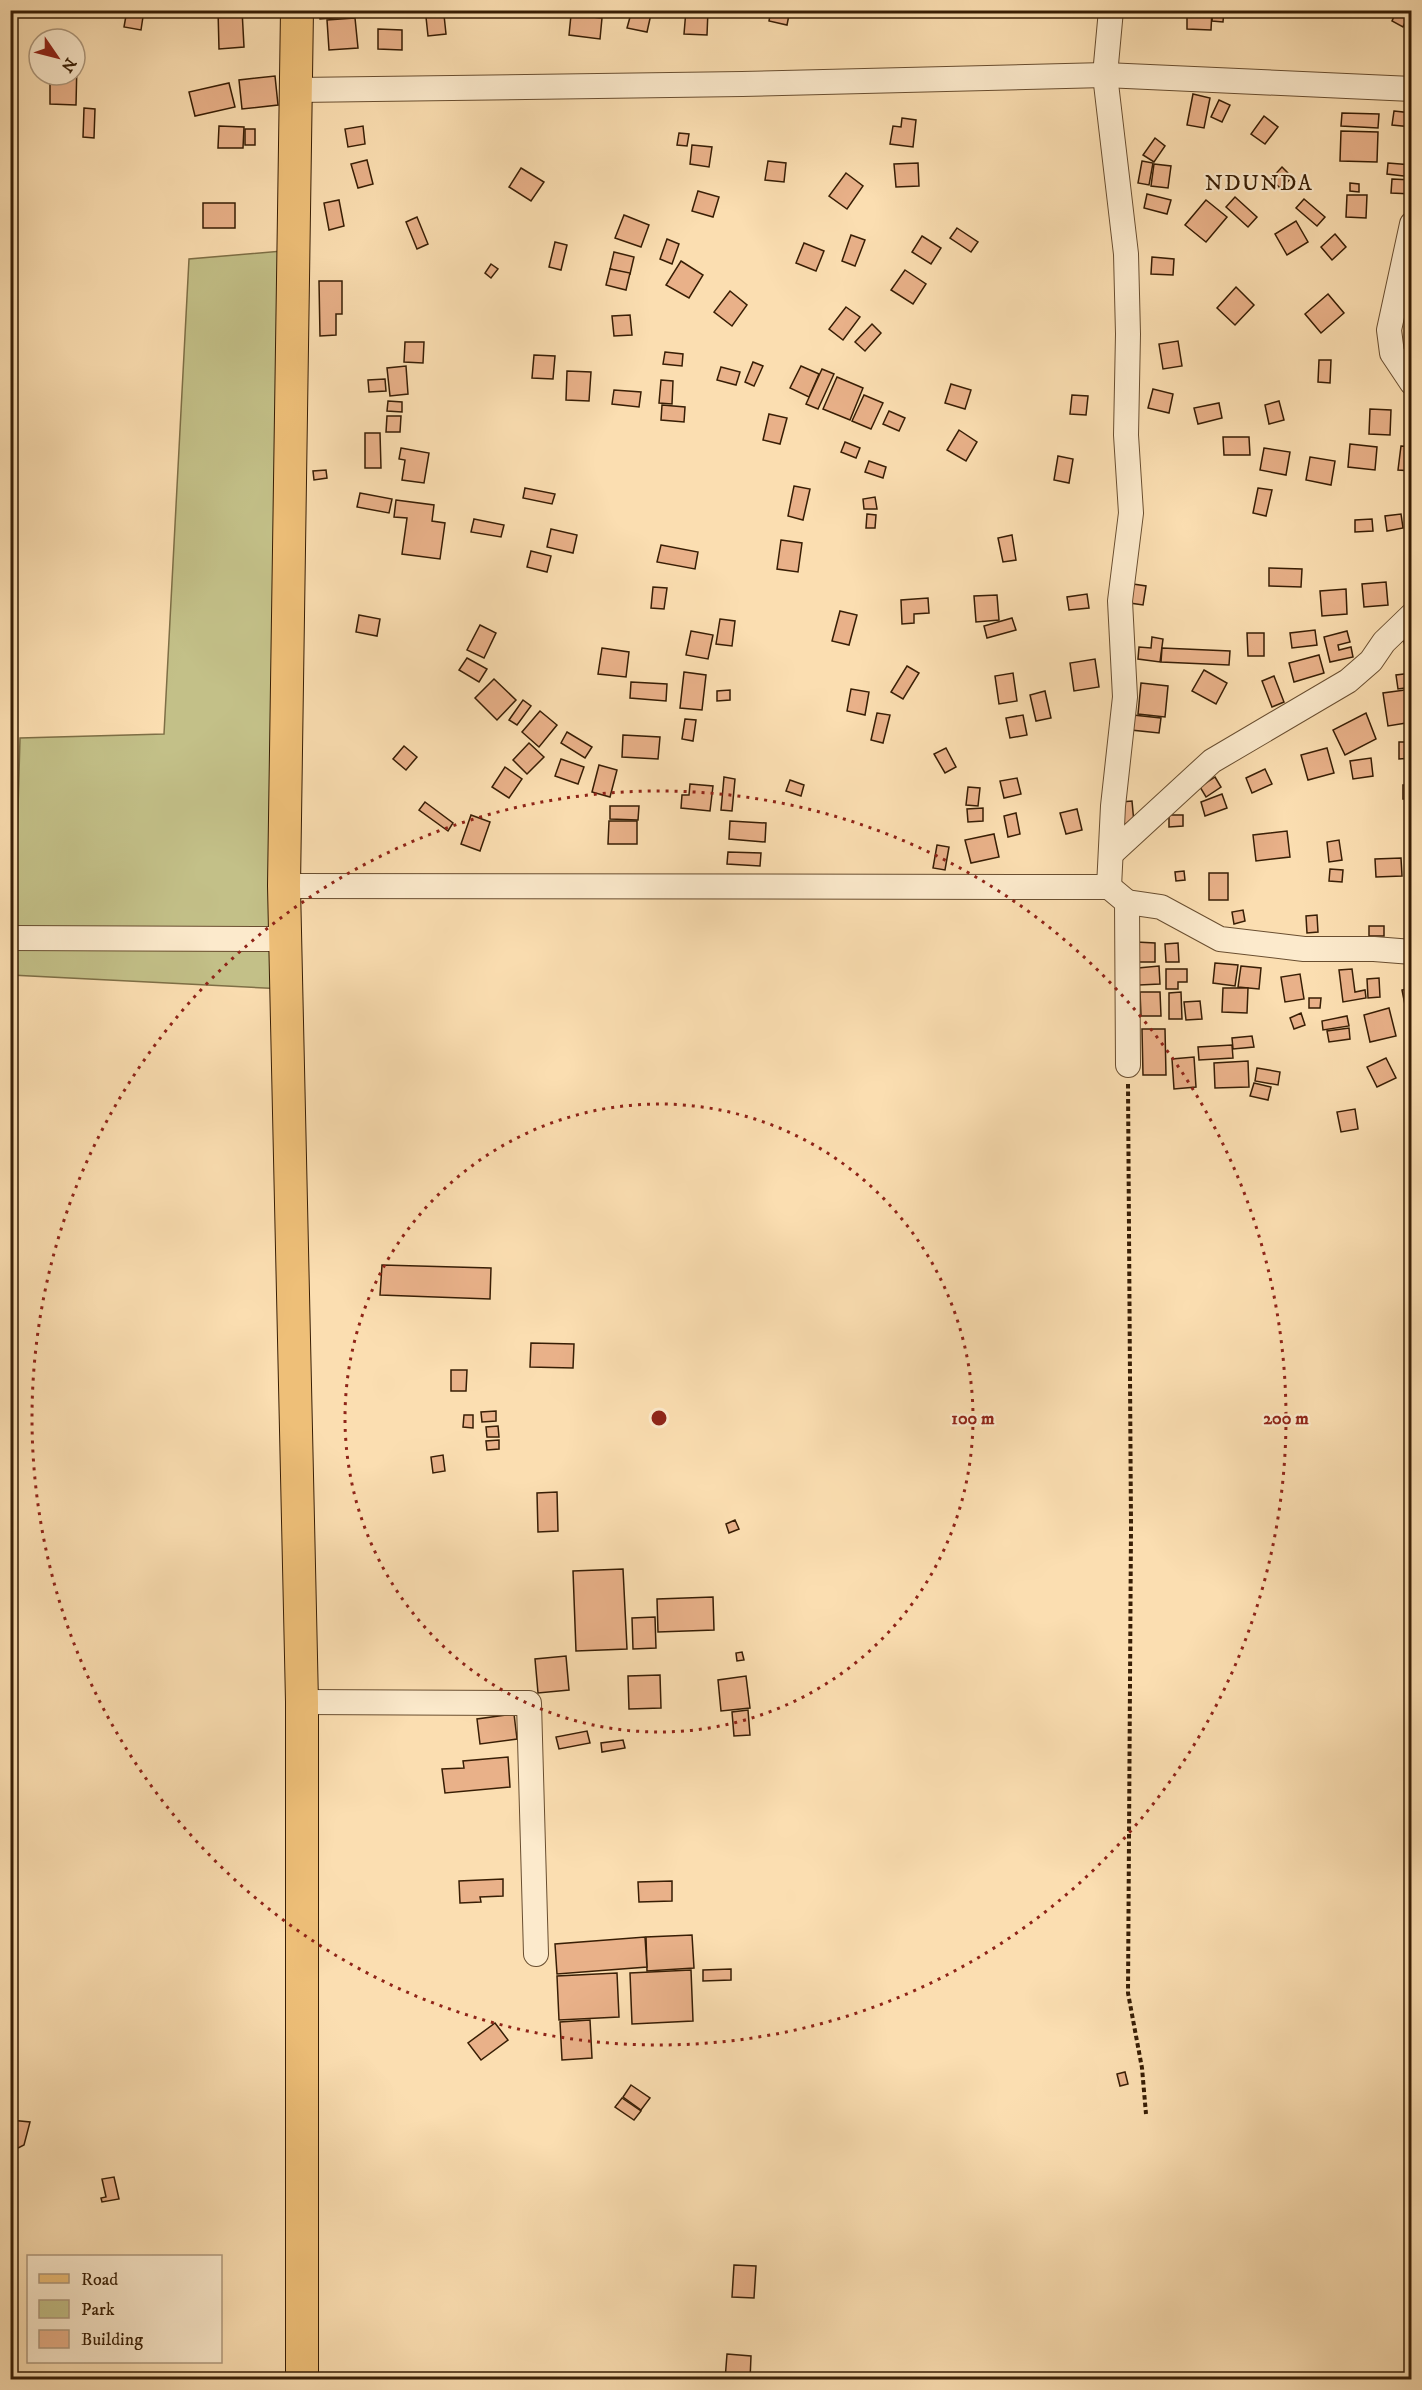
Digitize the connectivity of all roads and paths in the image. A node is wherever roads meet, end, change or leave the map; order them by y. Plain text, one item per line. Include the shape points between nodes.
1 (297, 10) edge
2 (1111, 10) edge
3 (1105, 75) junction
4 (1412, 89) edge
5 (297, 90) junction
6 (1412, 224) edge
7 (1412, 383) edge
8 (1412, 615) edge
9 (1112, 853) junction
10 (284, 886) junction
11 (1118, 895) junction
12 (10, 938) edge
13 (285, 939) junction
14 (1412, 952) edge
15 (1128, 1065) joint
16 (302, 1702) junction
17 (536, 1954) dead end
18 (1146, 2114) dead end
19 (302, 2379) edge

1 - 5 main road
2 - 3 street
3 - 4 street
3 - 5 street
3 - 9 street via 1126,254 1126,435 1131,513 1120,601 1125,697
5 - 10 main road
6 - 7 street via 1389,330 1392,353
8 - 9 street via 1348,681 1212,761
9 - 11 street
10 - 11 street
10 - 13 main road
11 - 14 street via 1161,907 1220,939 1304,949
11 - 15 street
12 - 13 street
13 - 16 main road
15 - 18 path via 1128,1993
16 - 17 street via 529,1702
16 - 19 main road

